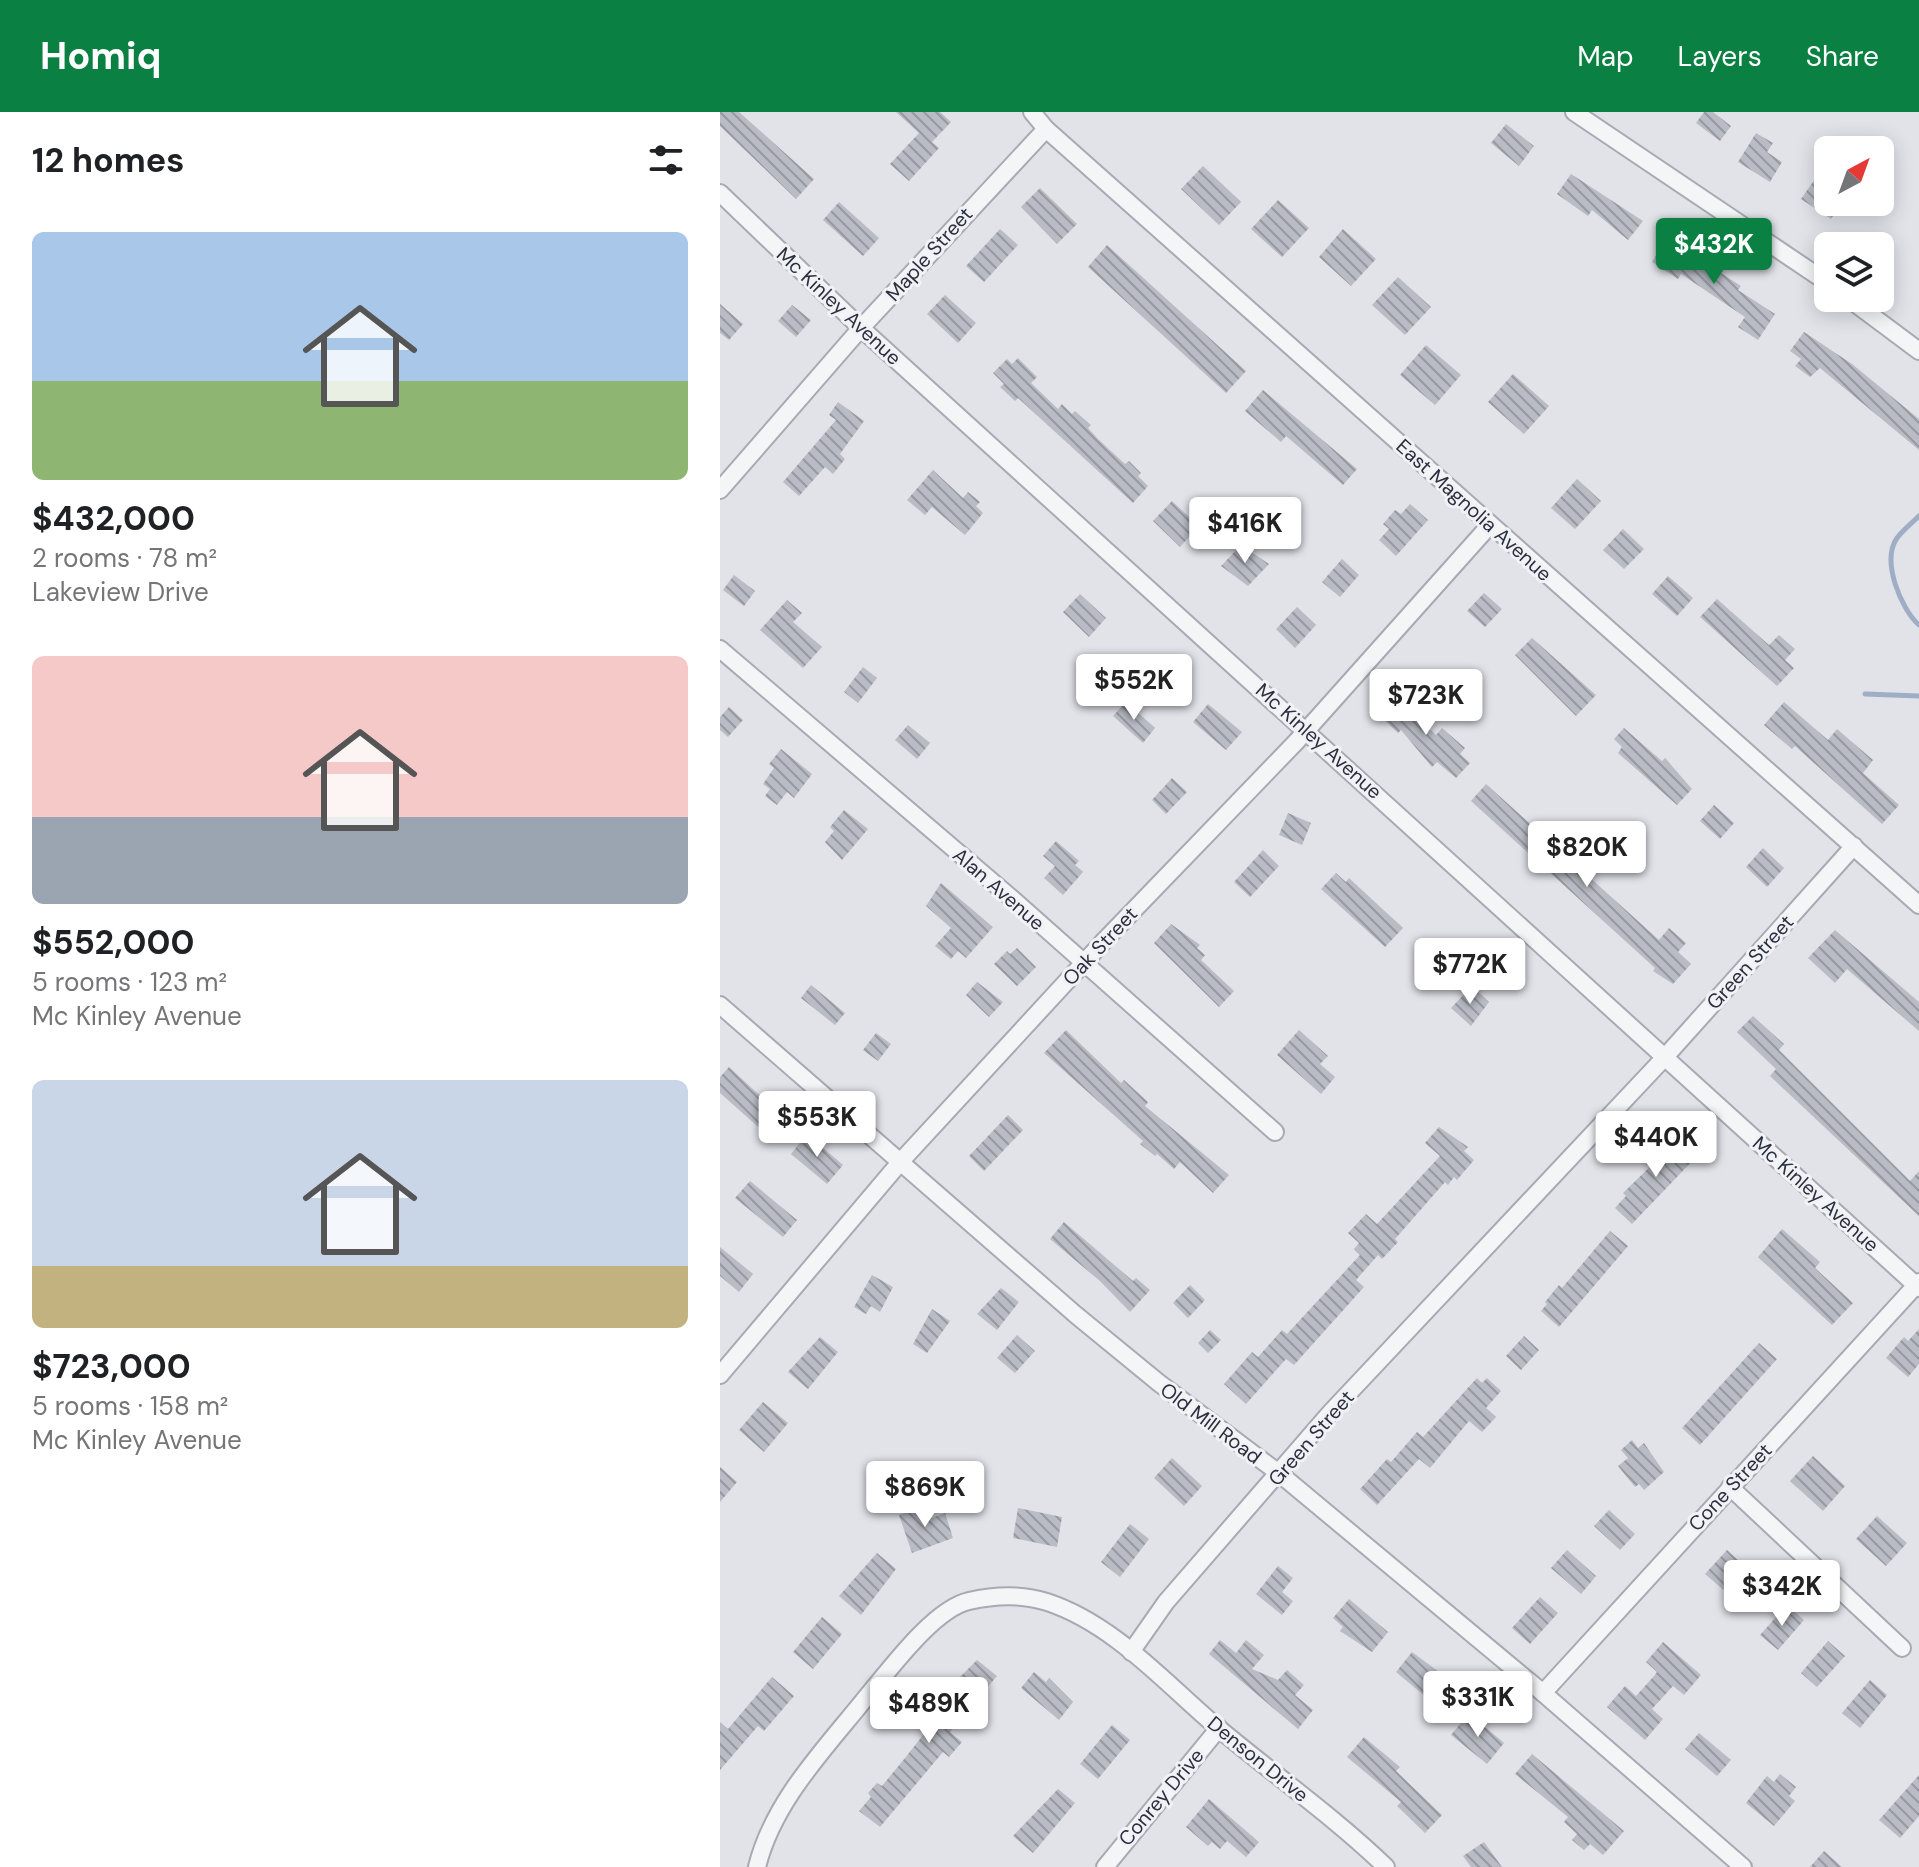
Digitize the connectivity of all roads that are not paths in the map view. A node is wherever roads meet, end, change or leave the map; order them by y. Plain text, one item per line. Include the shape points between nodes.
1 (1032, 112) edge
2 (1574, 112) edge
3 (1046, 129) junction
4 (720, 193) edge
5 (1814, 274) edge
6 (1867, 312) edge
7 (861, 328) junction
8 (1919, 351) edge
9 (720, 490) edge
10 (1490, 525) junction
11 (720, 649) edge
12 (1307, 730) junction
13 (1854, 846) junction
14 (1919, 905) edge
15 (1084, 963) junction
16 (720, 1005) edge
17 (1665, 1057) junction
18 (1275, 1132) dead end
19 (902, 1160) junction
20 (1918, 1285) edge
21 (720, 1375) edge
22 (1280, 1474) junction
23 (1730, 1487) junction
24 (1902, 1648) dead end
25 (1131, 1652) junction
26 (1543, 1693) junction
27 (1219, 1728) junction
28 (757, 1867) edge
29 (1105, 1867) edge
30 (1386, 1867) edge
31 (1743, 1867) edge

1 - 3 street, East Magnolia Avenue
2 - 5 street
3 - 7 street, Maple Street
3 - 10 street, East Magnolia Avenue
4 - 7 street, Mc Kinley Avenue
6 - 8 street
7 - 9 street, Maple Street
7 - 12 street, Mc Kinley Avenue
10 - 12 street, Oak Street
10 - 13 street, East Magnolia Avenue
11 - 15 street, Alan Avenue
12 - 15 street, Oak Street
12 - 17 street, Mc Kinley Avenue
13 - 14 street, East Magnolia Avenue
13 - 17 street, Green Street
15 - 18 street, Alan Avenue
15 - 19 street, Oak Street
16 - 19 street, Old Mill Road
17 - 20 street, Mc Kinley Avenue
17 - 22 street, Green Street via 1330,1413
19 - 21 street, Oak Street
19 - 22 street, Old Mill Road via 1099,1334
20 - 23 street, Cone Street
22 - 25 street, Green Street via 1166,1602
22 - 26 street, Old Mill Road
23 - 24 street
23 - 26 street, Cone Street
25 - 27 street, Denson Drive
25 - 28 street via 1083,1618 1046,1601 1005,1595 965,1601 933,1623 803,1776 762,1846
26 - 31 street, Old Mill Road
27 - 29 street, Conrey Drive
27 - 30 street, Denson Drive

